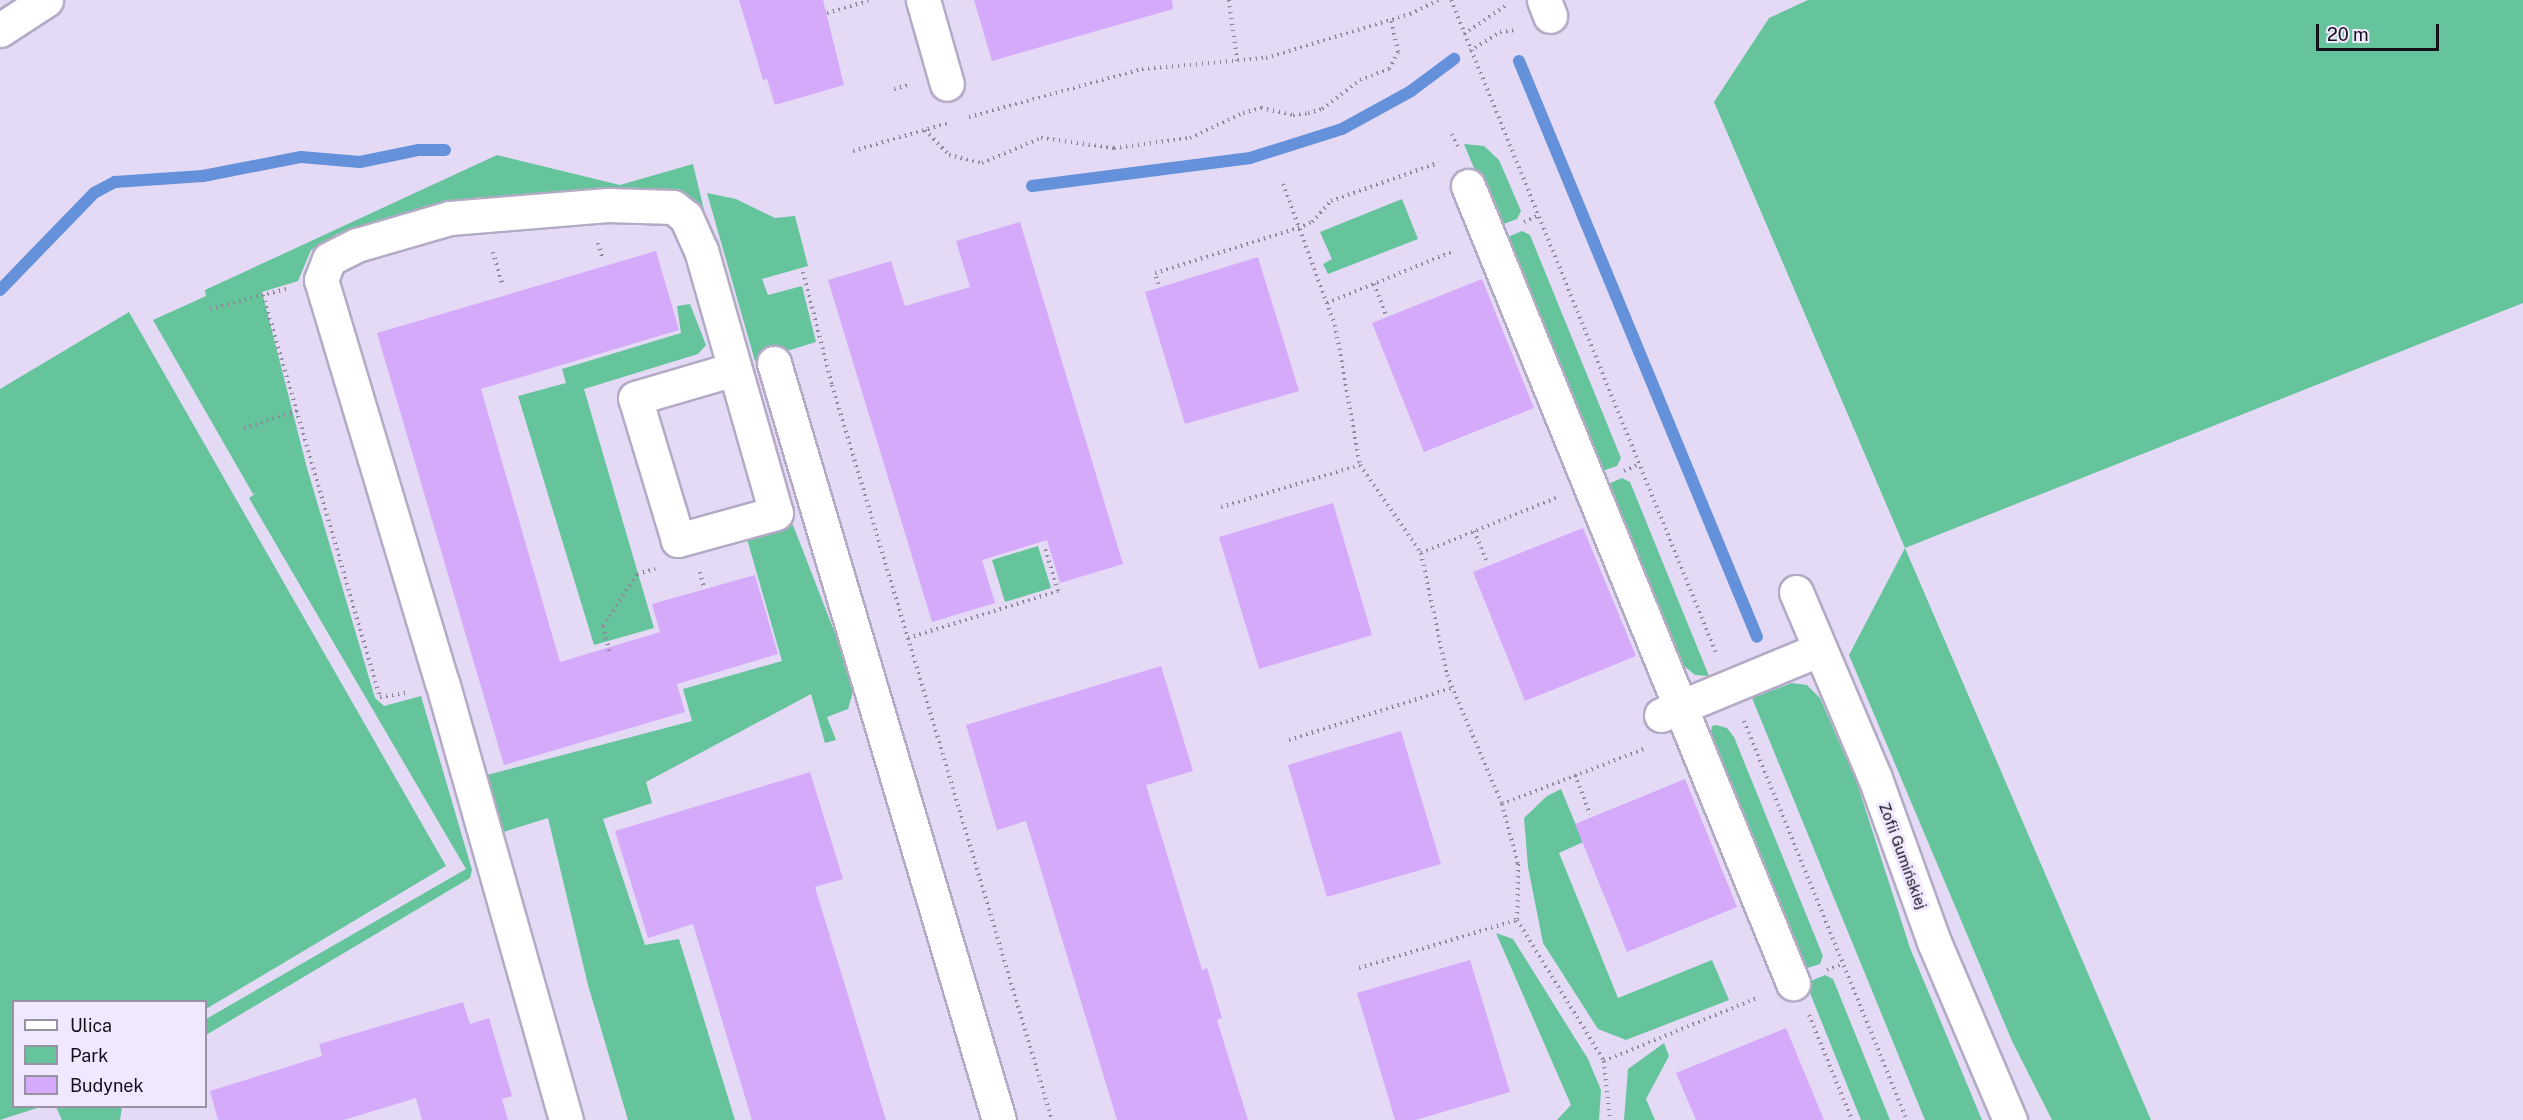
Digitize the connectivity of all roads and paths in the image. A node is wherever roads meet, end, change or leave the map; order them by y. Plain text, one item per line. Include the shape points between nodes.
1 (46, 0) edge
2 (868, 0) edge
3 (923, 0) edge
4 (1229, 0) edge
5 (1439, 0) edge
6 (1451, 0) edge
7 (1512, 0) edge
8 (827, 13) dead end
9 (1391, 20) junction
10 (0, 30) edge
11 (1464, 34) junction
12 (1237, 60) junction
13 (947, 84) dead end
14 (926, 130) junction
15 (853, 151) dead end
16 (1451, 159) dead end
17 (1283, 184) dead end
18 (1468, 186) dead end
19 (1298, 228) junction
20 (490, 242) dead end
21 (1439, 258) dead end
22 (803, 272) dead end
23 (321, 280) junction
24 (1158, 284) dead end
25 (1374, 284) junction
26 (502, 286) dead end
27 (263, 295) junction
28 (1327, 303) junction
29 (210, 309) dead end
30 (1386, 315) dead end
31 (774, 363) dead end
32 (734, 369) junction
33 (297, 411) junction
34 (244, 428) dead end
35 (1360, 465) junction
36 (1559, 497) dead end
37 (1221, 507) dead end
38 (1473, 531) junction
39 (1044, 545) dead end
40 (1421, 553) junction
41 (1486, 562) dead end
42 (667, 566) dead end
43 (1796, 592) dead end
44 (909, 638) junction
45 (1820, 649) junction
46 (609, 651) dead end
47 (442, 683) junction
48 (1730, 687) junction
49 (1452, 688) junction
50 (1670, 711) junction
51 (1289, 740) dead end
52 (1628, 756) dead end
53 (1575, 775) junction
54 (1502, 804) junction
55 (1590, 814) dead end
56 (1517, 920) junction
57 (1359, 968) dead end
58 (1793, 983) joint
59 (1741, 1004) dead end
60 (1604, 1061) junction
61 (566, 1120) edge
62 (999, 1120) edge
63 (1052, 1120) edge
64 (1610, 1120) edge
65 (1852, 1120) edge
66 (1907, 1120) edge
67 (2010, 1120) edge

1 - 10 street
2 - 8 path
3 - 13 street
4 - 12 path
5 - 9 path
6 - 11 path
7 - 11 path via 1492,18
9 - 12 path via 1266,58
9 - 14 path via 1398,44 1396,60 1389,69 1360,80 1328,106 1308,113 1293,115 1261,108 1243,112 1190,138 1114,148 1041,138 982,163 949,155
11 - 48 path
12 - 14 path via 1142,69
14 - 15 path
16 - 19 path via 1331,201 1312,222
17 - 19 path
18 - 50 street
19 - 24 path via 1155,273
19 - 28 path
20 - 26 path
21 - 25 path
22 - 44 path via 832,384
23 - 27 path
23 - 32 street via 329,259 357,245 450,218 607,205 673,207 686,217 701,250
23 - 47 street
25 - 28 path
25 - 30 path
27 - 29 path
27 - 33 path
28 - 35 path via 1335,325
31 - 62 street
32 - 32 street via 776,513 678,540 635,399
33 - 34 path
33 - 47 path via 380,697
35 - 37 path
35 - 40 path
36 - 38 path
38 - 40 path
38 - 41 path
39 - 44 path via 1058,591
40 - 49 path
42 - 46 path via 637,574 603,626
43 - 45 street, Zofii Gumińskiej
44 - 63 path
45 - 48 street
45 - 67 street, Zofii Gumińskiej
47 - 61 street
48 - 50 street
48 - 66 path
49 - 51 path
49 - 54 path
50 - 58 street
52 - 53 path
53 - 54 path
53 - 55 path
54 - 56 path via 1518,864
56 - 57 path
56 - 60 path
58 - 65 path
59 - 60 path
60 - 64 path

